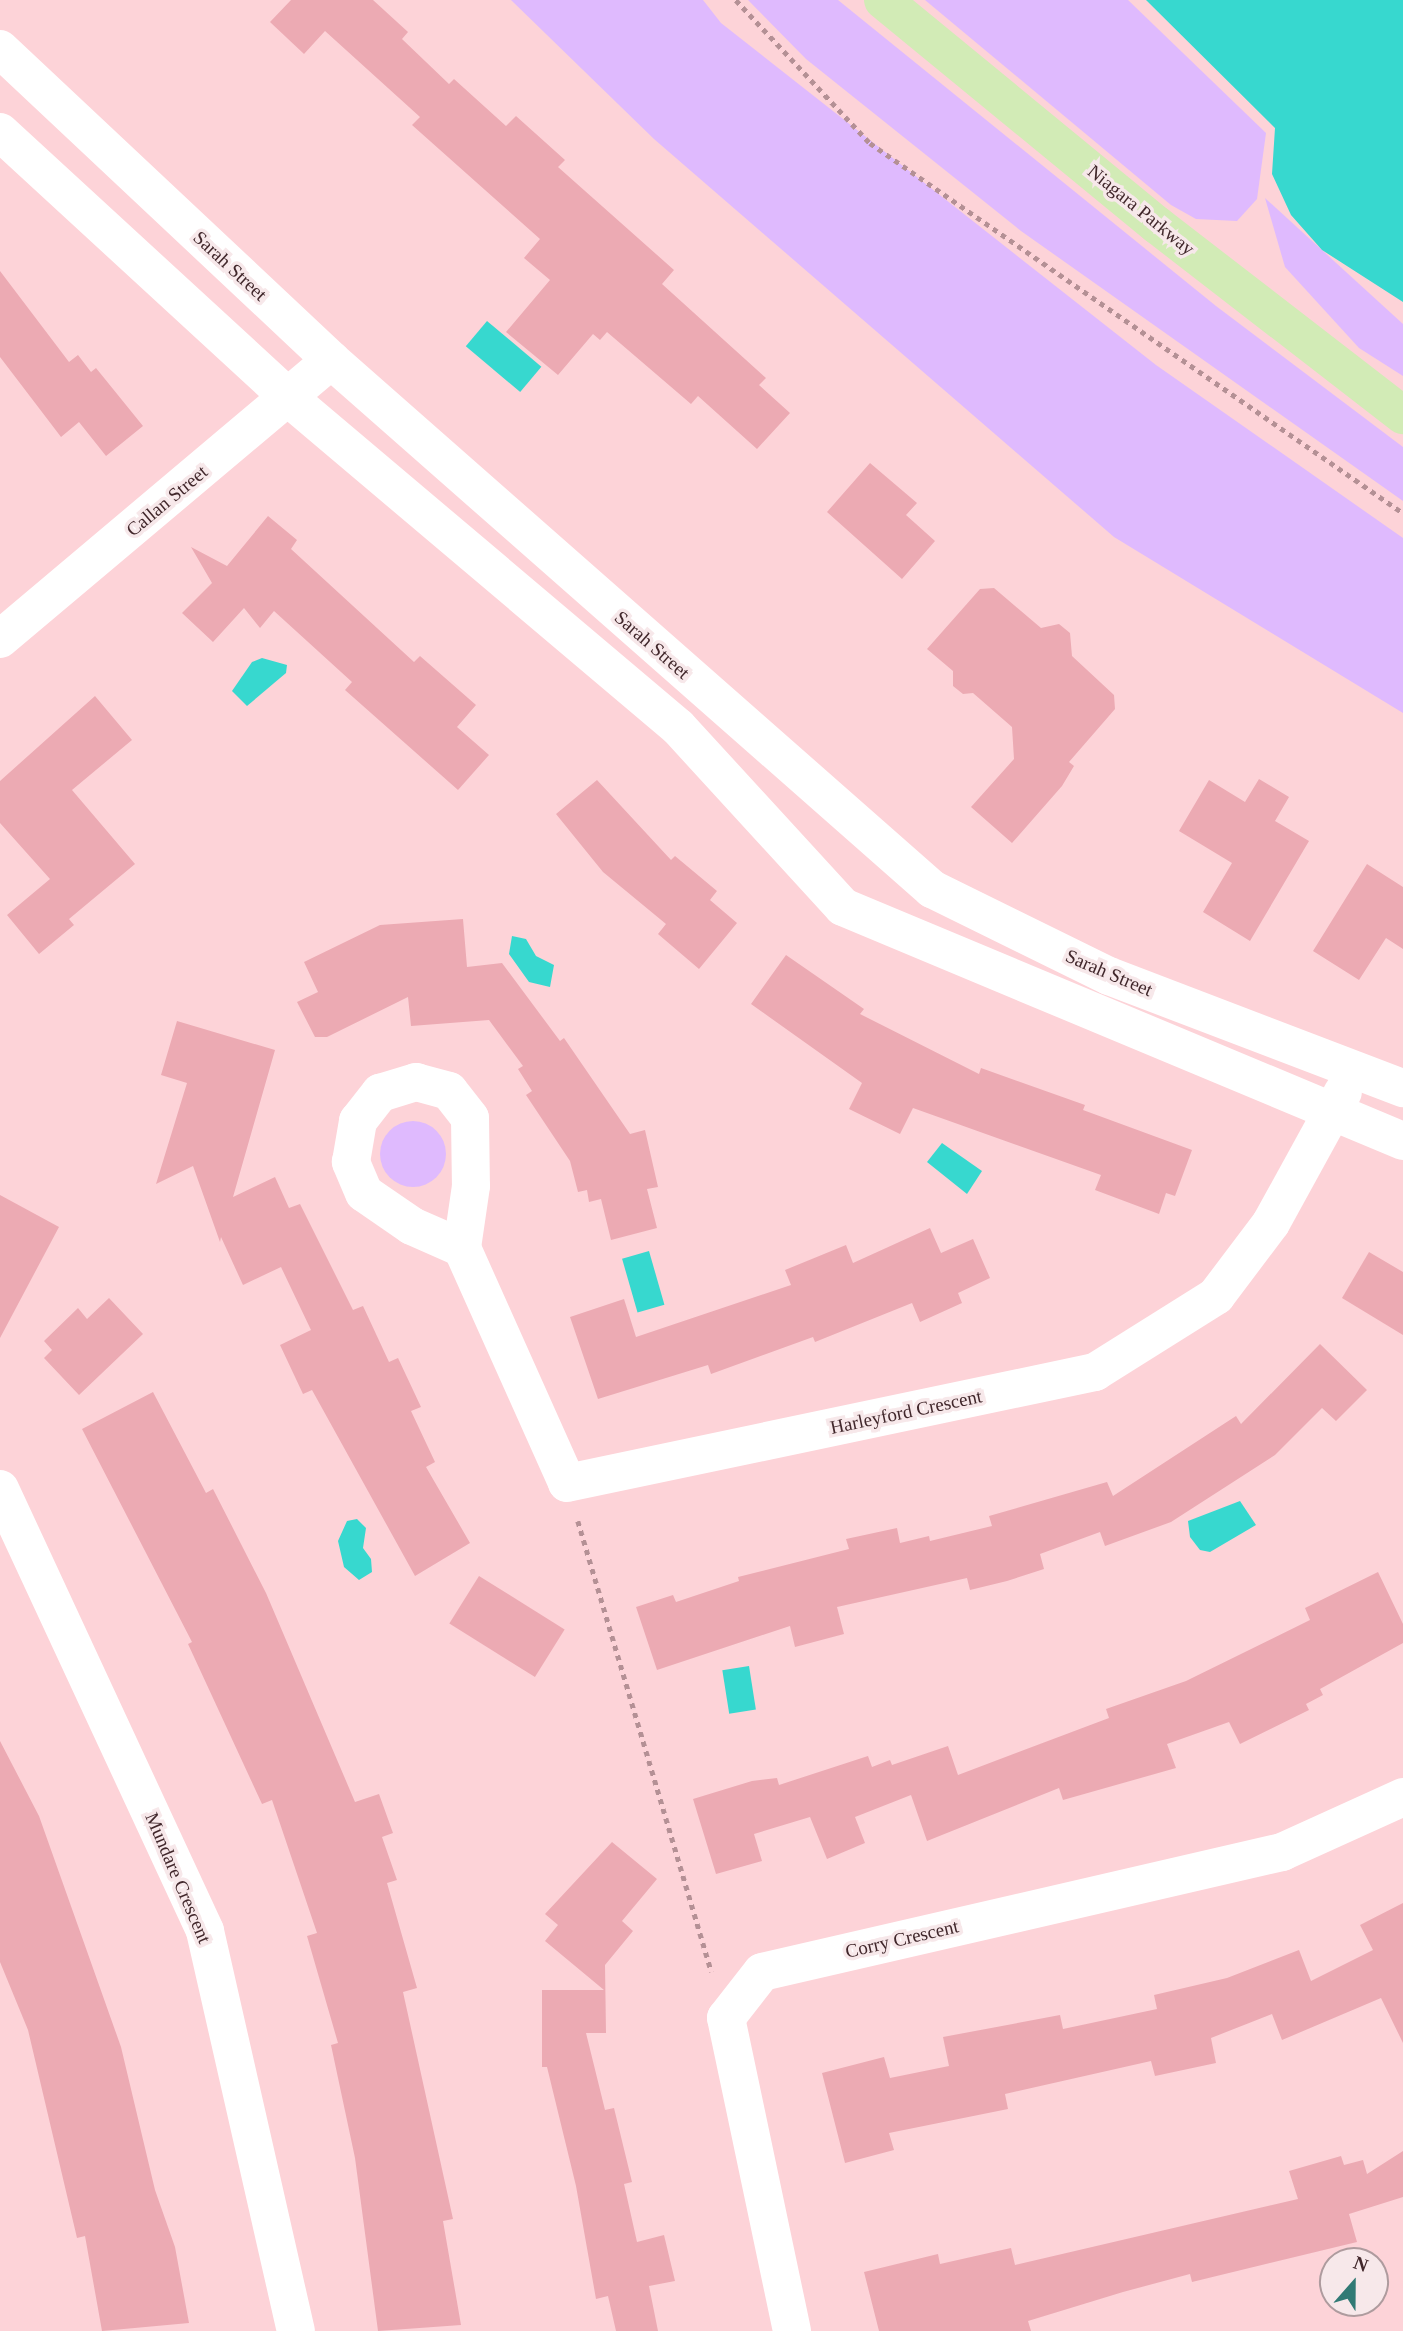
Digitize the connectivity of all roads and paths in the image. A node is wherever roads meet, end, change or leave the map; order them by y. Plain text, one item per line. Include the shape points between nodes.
1 (736, 0) edge
2 (883, 0) edge
3 (0, 49) edge
4 (0, 132) edge
5 (331, 360) junction
6 (290, 399) junction
7 (1403, 415) edge
8 (1403, 513) edge
9 (0, 639) edge
10 (707, 693) junction
11 (678, 727) junction
12 (1353, 1067) junction
13 (1403, 1088) edge
14 (1334, 1115) junction
15 (1403, 1142) edge
16 (462, 1248) dead end
17 (567, 1483) junction
18 (0, 1489) edge
19 (1403, 1797) edge
20 (726, 2018) junction
21 (296, 2331) edge
22 (792, 2331) edge

1 - 8 path via 870,143
2 - 7 main road, Niagara Parkway via 1157,225
3 - 5 street, Sarah Street
4 - 6 street
5 - 6 street, Callan Street
5 - 10 street, Sarah Street
6 - 9 street, Callan Street
6 - 11 street
10 - 11 street
10 - 12 street, Sarah Street via 932,889 1109,976
11 - 14 street via 843,907
12 - 13 street, Sarah Street
12 - 14 street, Harleyford Crescent
14 - 15 street
14 - 17 street, Harleyford Crescent via 1270,1223 1216,1296 1095,1372
16 - 17 street
17 - 20 path
18 - 21 street, Mundare Crescent via 205,1931
19 - 20 street, Corry Crescent via 1282,1852 762,1972
20 - 22 street

